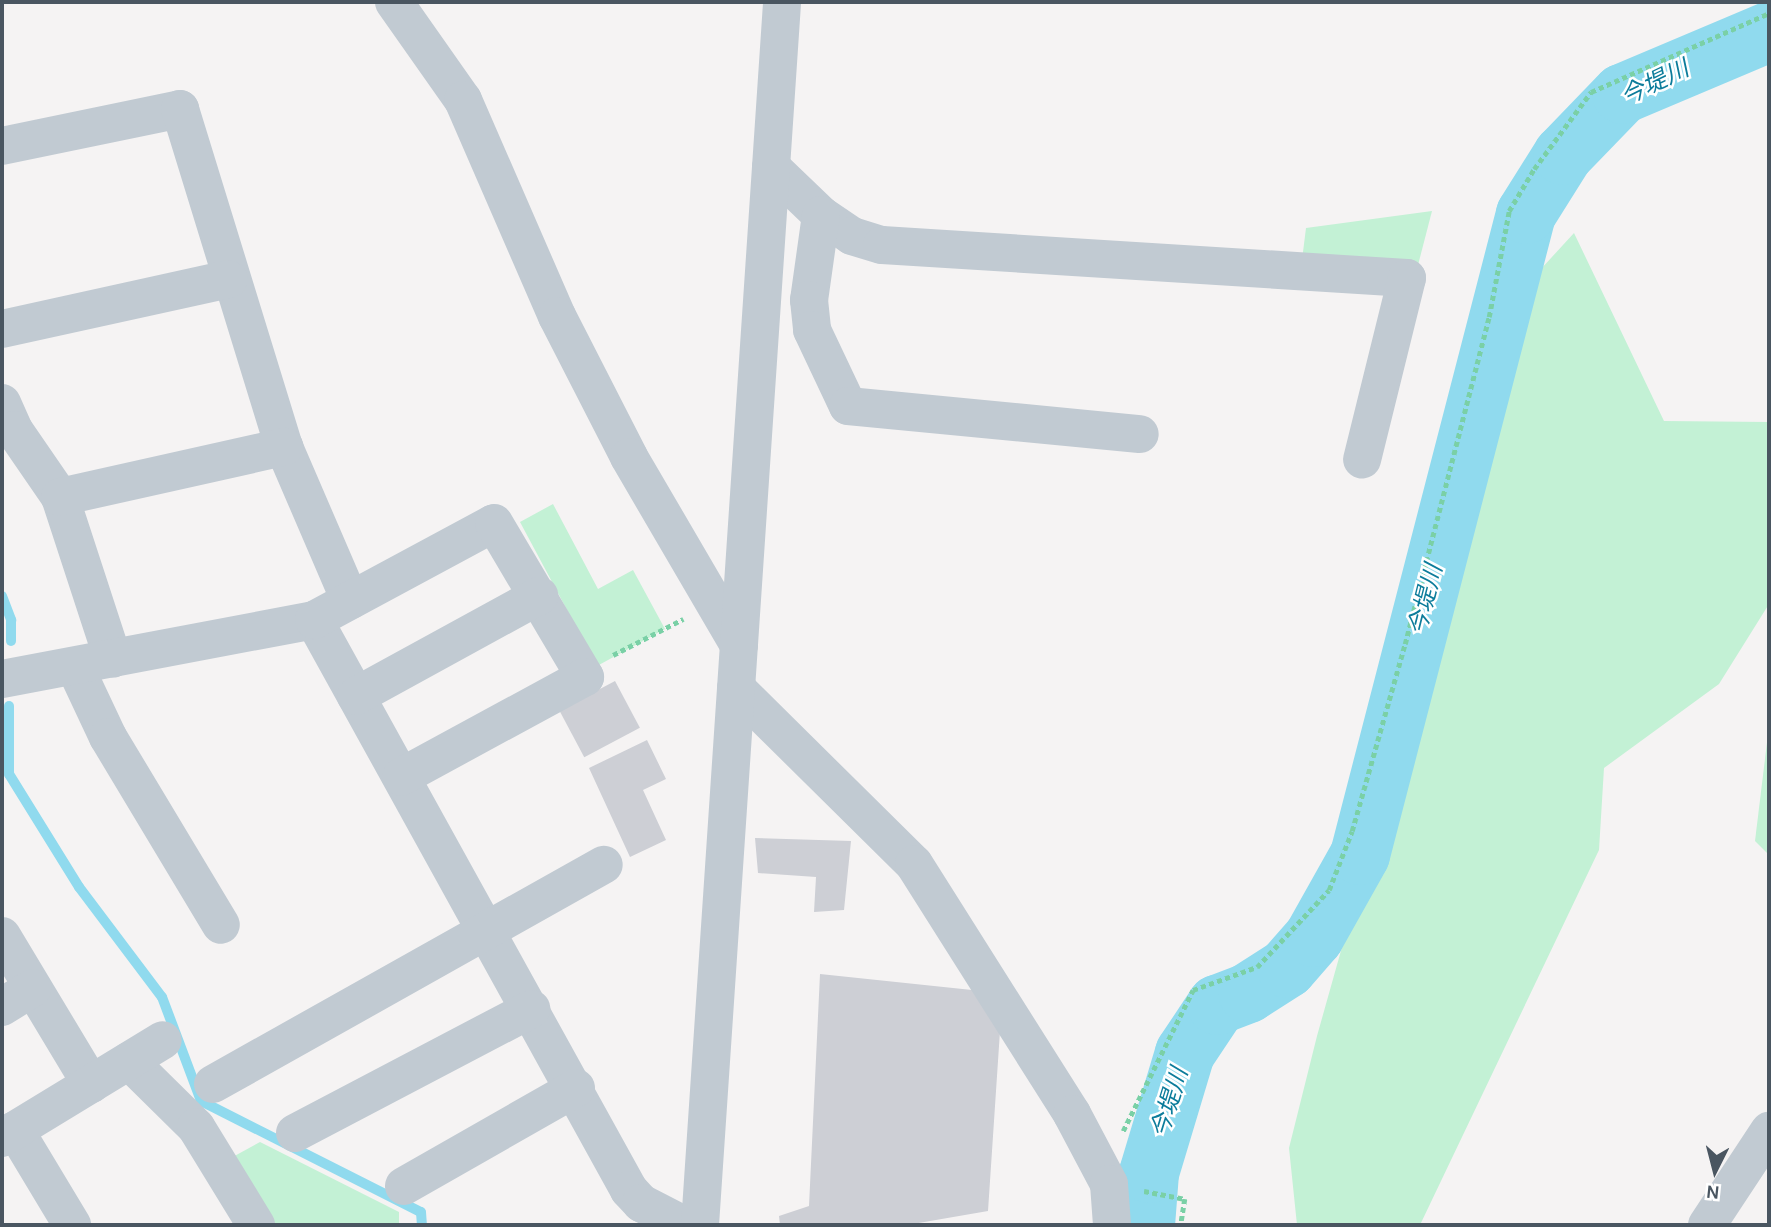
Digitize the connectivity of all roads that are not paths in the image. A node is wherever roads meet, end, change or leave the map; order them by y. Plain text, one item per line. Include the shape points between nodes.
1 (394, 2) edge
2 (782, 2) edge
3 (2, 146) edge
4 (771, 167) junction
5 (821, 215) junction
6 (229, 279) junction
7 (2, 329) edge
8 (2, 403) edge
9 (1140, 434) dead end
10 (284, 447) junction
11 (1363, 460) dead end
12 (60, 497) junction
13 (539, 596) junction
14 (350, 600) junction
15 (314, 620) junction
16 (739, 645) junction
17 (113, 659) junction
18 (76, 668) junction
19 (2, 679) edge
20 (736, 688) junction
21 (356, 696) junction
22 (401, 777) junction
23 (604, 865) dead end
24 (221, 925) dead end
25 (488, 932) junction
26 (2, 936) edge
27 (17, 998) edge
28 (531, 1009) junction
29 (163, 1040) dead end
30 (129, 1061) junction
31 (91, 1084) junction
32 (214, 1084) dead end
33 (576, 1088) junction
34 (1769, 1131) edge
35 (295, 1133) dead end
36 (8, 1134) edge
37 (404, 1186) dead end
38 (72, 1225) edge
39 (256, 1225) edge
40 (684, 1225) edge
41 (700, 1225) edge
42 (1112, 1225) edge
43 (1707, 1225) edge

1 - 16 street via 463,100 557,316 629,457
2 - 4 street
3 - 6 street via 180,109
4 - 5 street
4 - 16 street
5 - 9 street via 809,300 813,330 848,406
5 - 11 street via 852,236 882,246 1407,278
6 - 7 street
6 - 10 street
8 - 12 street via 14,430
10 - 12 street
10 - 14 street
12 - 17 street
13 - 14 street via 494,523
13 - 21 street
13 - 22 street via 584,677
14 - 15 street
15 - 17 street
15 - 21 street
16 - 20 street
17 - 18 street
18 - 19 street
18 - 24 street via 108,737
20 - 41 street
20 - 42 street via 914,864 1072,1114 1103,1173
21 - 22 street
22 - 25 street
23 - 25 street
25 - 28 street
25 - 32 street
26 - 27 street
27 - 31 street
28 - 33 street
28 - 35 street
29 - 30 street
30 - 31 street
30 - 39 street via 196,1127
31 - 36 street
33 - 37 street
33 - 40 street via 629,1191 641,1203
34 - 43 street
36 - 38 street

